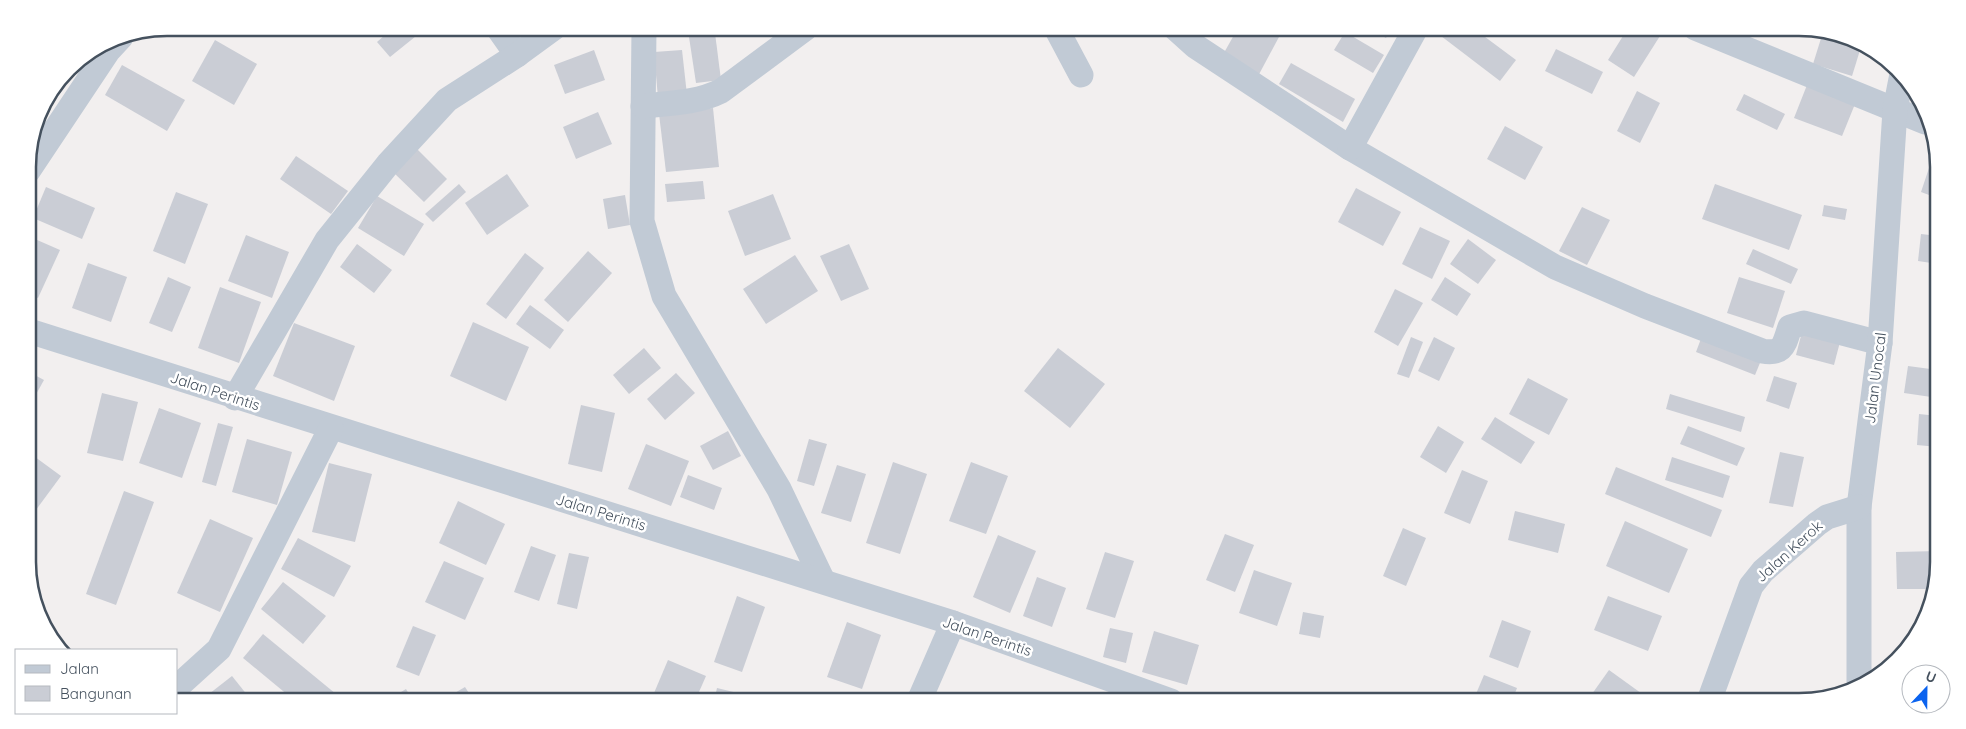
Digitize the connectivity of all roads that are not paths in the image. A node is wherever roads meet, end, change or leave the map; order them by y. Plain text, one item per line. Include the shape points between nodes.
1 (504, 36) edge
2 (543, 36) edge
3 (644, 36) edge
4 (795, 36) edge
5 (1060, 36) edge
6 (1184, 36) edge
7 (1412, 36) edge
8 (1715, 36) edge
9 (106, 52) edge
10 (517, 55) junction
11 (1081, 74) dead end
12 (1900, 85) edge
13 (643, 106) junction
14 (1896, 110) junction
15 (1921, 120) edge
16 (1350, 148) junction
17 (37, 157) edge
18 (37, 333) edge
19 (1880, 342) junction
20 (235, 398) junction
21 (331, 428) junction
22 (1859, 507) junction
23 (823, 581) junction
24 (953, 623) junction
25 (1858, 678) edge
26 (178, 686) edge
27 (1147, 692) edge
28 (1712, 692) edge
29 (924, 693) edge

1 - 10 street
2 - 10 street
3 - 13 street
4 - 13 street via 708,98
5 - 11 street
6 - 16 street
7 - 16 street
8 - 14 street
9 - 17 street
10 - 20 street via 447,100 388,164 327,240
12 - 14 street, Jalan Unocal
13 - 23 street via 642,221 664,296 779,489
14 - 15 street
14 - 19 street, Jalan Unocal
16 - 19 street via 1555,267 1644,306 1762,351 1777,352 1783,347 1790,327 1804,323
18 - 20 street, Jalan Perintis
19 - 22 street, Jalan Unocal
20 - 21 street, Jalan Perintis
21 - 23 street, Jalan Perintis
21 - 26 street via 219,649
22 - 25 street, Jalan Unocal
22 - 28 street, Jalan Kerok via 1827,517 1817,524 1763,571 1751,586
23 - 24 street, Jalan Perintis
24 - 27 street, Jalan Perintis
24 - 29 street

